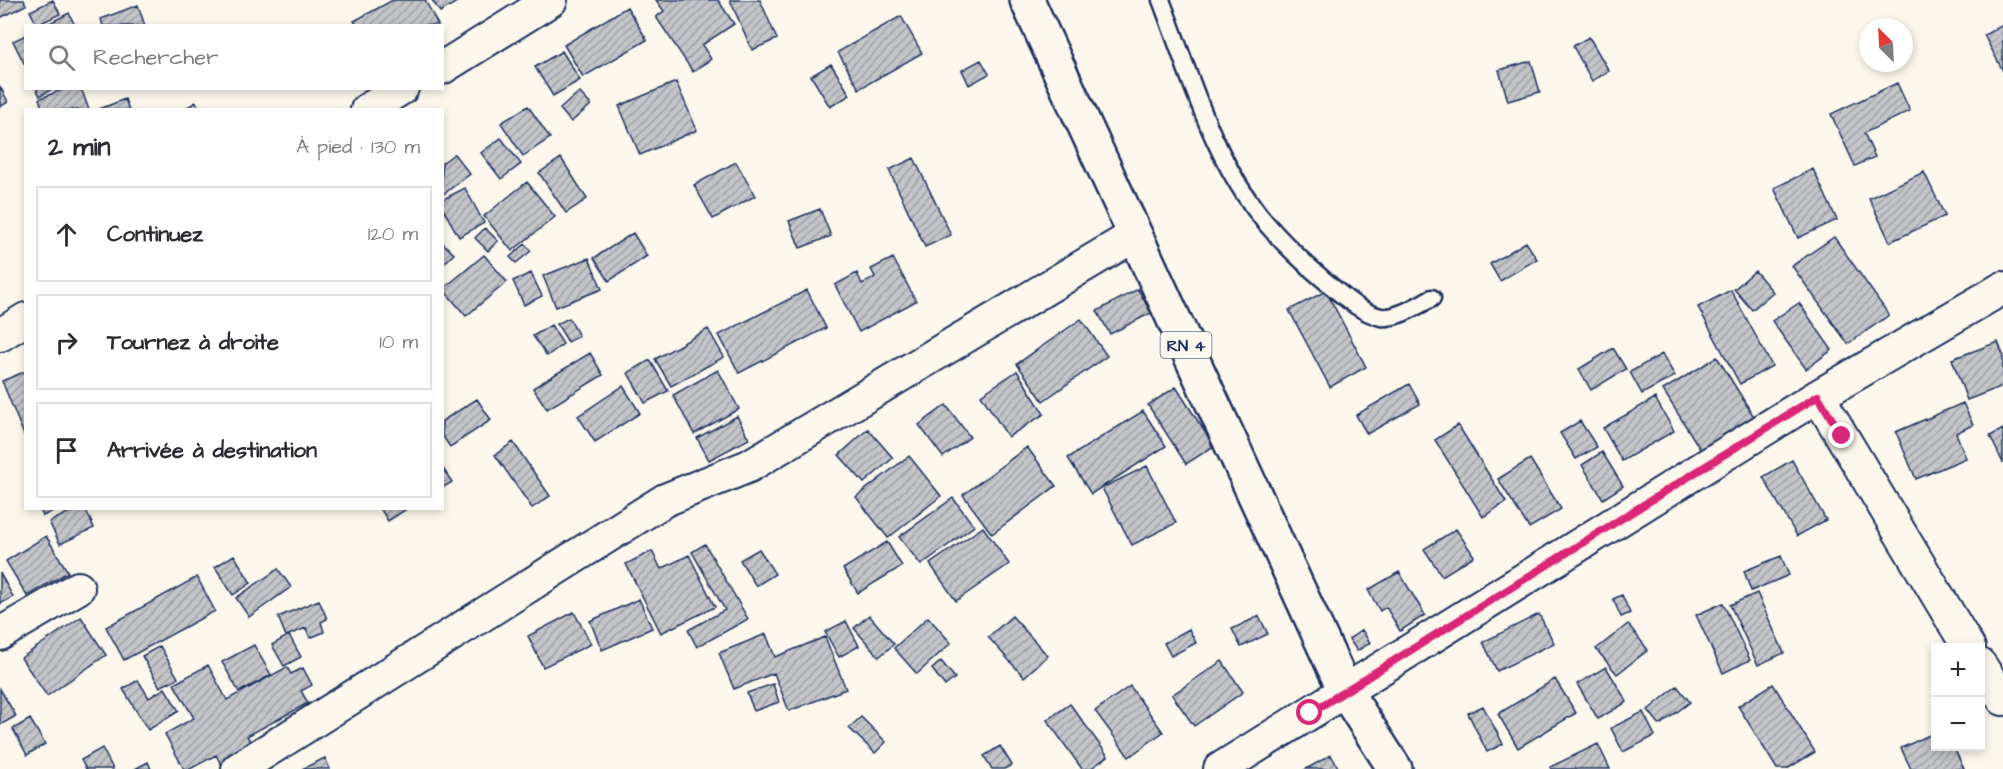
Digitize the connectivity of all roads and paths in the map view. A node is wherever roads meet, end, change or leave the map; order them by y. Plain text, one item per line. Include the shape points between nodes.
1 (546, 0) edge
2 (551, 0) edge
3 (1027, 0) edge
4 (1161, 0) edge
5 (444, 65) edge
6 (444, 65) edge
7 (399, 90) edge
8 (406, 90) edge
9 (371, 108) edge
10 (378, 108) edge
11 (1135, 235) junction
12 (2003, 288) edge
13 (1432, 298) dead end
14 (24, 322) edge
15 (0, 337) edge
16 (1818, 396) junction
17 (78, 588) dead end
18 (0, 633) edge
19 (1966, 643) edge
20 (1985, 672) edge
21 (1345, 691) junction
22 (2003, 699) edge
23 (238, 769) edge
24 (1220, 769) edge
25 (1395, 769) edge

1 - 5 street
2 - 6 street
3 - 11 highway, RN 4
4 - 13 lane via 1218,145 1265,222 1310,268 1369,312 1383,317
7 - 9 street
8 - 10 street
11 - 21 highway, RN 4
11 - 23 street via 749,466 665,500
12 - 16 street
14 - 15 street
16 - 19 street
16 - 21 street
17 - 18 street
20 - 22 street
21 - 24 street
21 - 25 highway, RN 4

